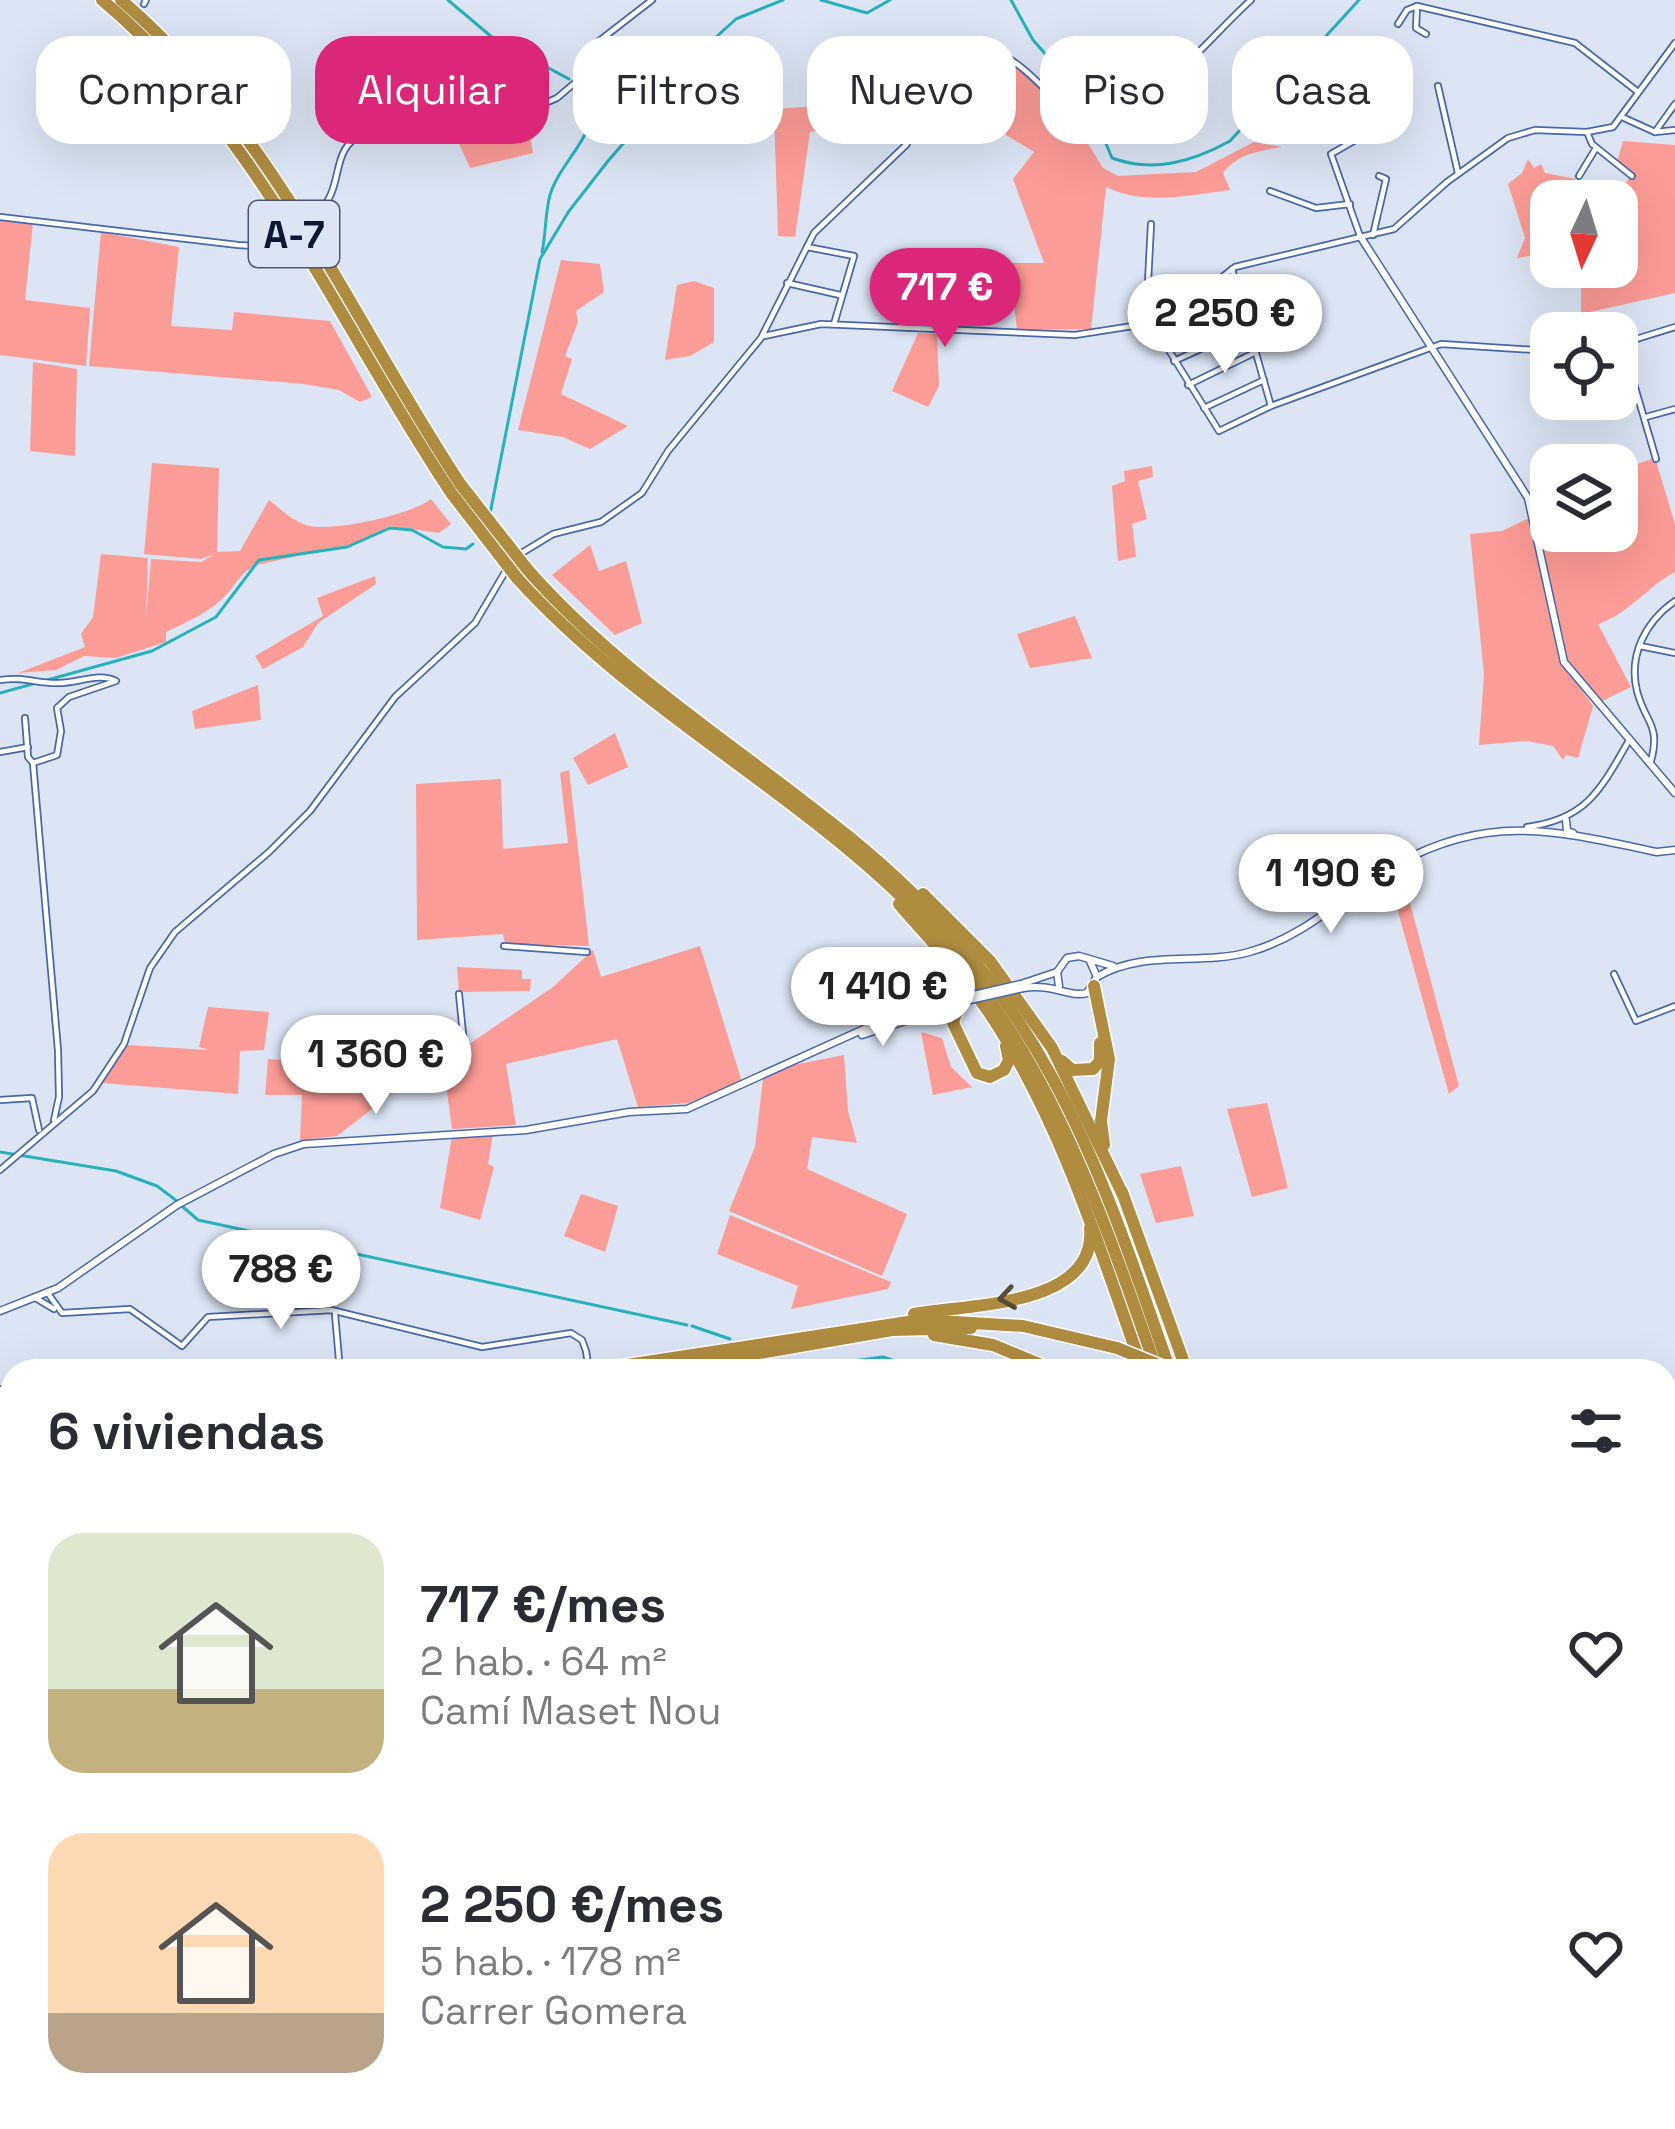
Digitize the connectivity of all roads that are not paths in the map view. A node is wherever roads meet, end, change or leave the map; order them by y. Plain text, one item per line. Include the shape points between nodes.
1 (102, 0) edge
2 (121, 0) edge
3 (633, 0) edge
4 (652, 0) edge
5 (1250, 0) edge
6 (1417, 6) junction
7 (636, 13) junction
8 (1398, 24) dead end
9 (1426, 34) dead end
10 (1675, 43) edge
11 (1438, 86) dead end
12 (1640, 94) junction
13 (1675, 104) edge
14 (1624, 118) junction
15 (1675, 130) edge
16 (1587, 132) junction
17 (1654, 132) junction
18 (1348, 144) edge
19 (1596, 148) junction
20 (1459, 174) junction
21 (1379, 176) dead end
22 (1579, 176) dead end
23 (1632, 176) dead end
24 (1270, 191) dead end
25 (1350, 204) junction
26 (0, 218) edge
27 (1151, 224) dead end
28 (1373, 235) junction
29 (1360, 236) junction
30 (807, 247) junction
31 (1232, 269) junction
32 (788, 284) junction
33 (843, 296) junction
34 (1149, 322) junction
35 (834, 324) junction
36 (1249, 327) junction
37 (1675, 327) edge
38 (761, 338) junction
39 (1638, 338) edge
40 (1430, 346) junction
41 (1530, 350) edge
42 (1256, 352) junction
43 (1174, 361) junction
44 (1264, 380) junction
45 (1188, 386) junction
46 (1638, 395) edge
47 (1271, 406) junction
48 (1203, 408) junction
49 (1675, 409) edge
50 (1646, 417) junction
51 (1655, 459) dead end
52 (456, 489) junction
53 (522, 574) junction
54 (1675, 601) edge
55 (1640, 646) junction
56 (1675, 653) edge
57 (0, 680) edge
58 (25, 718) dead end
59 (1628, 742) junction
60 (28, 747) junction
61 (0, 752) edge
62 (33, 763) junction
63 (1650, 765) junction
64 (1675, 793) edge
65 (1566, 820) junction
66 (1527, 827) junction
67 (1582, 837) junction
68 (863, 849) junction
69 (1675, 850) edge
70 (878, 878) junction
71 (504, 946) dead end
72 (587, 952) dead end
73 (1090, 961) junction
74 (1117, 966) junction
75 (1057, 972) junction
76 (1613, 974) dead end
77 (1095, 981) junction
78 (1022, 986) junction
79 (1059, 986) junction
80 (458, 994) dead end
81 (1078, 996) junction
82 (966, 999) junction
83 (1675, 1006) edge
84 (1002, 1034) junction
85 (464, 1044) dead end
86 (1052, 1048) junction
87 (0, 1100) edge
88 (54, 1120) junction
89 (40, 1132) junction
90 (0, 1170) edge
91 (1123, 1195) junction
92 (1083, 1203) junction
93 (58, 1288) junction
94 (47, 1292) junction
95 (34, 1297) junction
96 (0, 1307) edge
97 (62, 1313) junction
98 (334, 1314) junction
99 (770, 1340) junction
100 (825, 1342) junction
101 (1118, 1352) junction
102 (339, 1359) edge
103 (587, 1359) edge
104 (658, 1359) edge
105 (726, 1359) edge
106 (1025, 1359) edge
107 (1133, 1359) edge
108 (1138, 1359) edge
109 (1139, 1359) edge
110 (1154, 1359) edge
111 (1168, 1359) edge
112 (1183, 1359) edge

1 - 52 highway, A-7 via 172,66 260,180
2 - 52 highway, A-7 via 194,74 268,170
3 - 7 street
4 - 7 street
5 - 30 street via 1162,86 1097,121 1080,122 996,49 918,51 908,69 907,144
6 - 8 street
6 - 9 street via 1416,28
6 - 12 street via 1575,43
7 - 26 street, bridge via 590,48 570,89 542,104 347,142 334,194 318,212 256,246
10 - 12 street
11 - 20 street
12 - 14 street
13 - 17 street
14 - 16 street
14 - 17 street
15 - 17 street
16 - 19 street
16 - 20 street via 1522,133
18 - 25 street via 1331,154
19 - 22 street
19 - 23 street
20 - 28 street via 1404,223
21 - 28 street via 1386,179
24 - 25 street via 1316,208
25 - 29 street
27 - 34 street
28 - 29 street
29 - 31 street
29 - 40 street
30 - 32 street
30 - 33 street via 854,256
31 - 34 street via 1180,310
31 - 36 street
32 - 33 street
32 - 38 street
33 - 35 street
34 - 35 street via 1076,334
34 - 43 street
35 - 38 street
36 - 42 street
36 - 43 street
37 - 39 street
38 - 88 street via 642,493 602,522 522,552 475,623 395,697 310,811 175,932 150,968 124,1044 93,1091
40 - 41 street
40 - 47 street
40 - 59 street via 1528,498 1564,662
42 - 44 street
42 - 45 street
43 - 45 street
44 - 47 street
44 - 48 street
45 - 48 street
46 - 50 street
47 - 48 street via 1219,430
49 - 50 street
50 - 51 street
52 - 53 highway, A-7, bridge
53 - 68 highway, A-7
53 - 70 highway, A-7 via 632,686
54 - 55 street via 1654,617
55 - 56 street
55 - 63 street via 1636,686 1657,739
57 - 62 street via 116,681 62,700 57,754
58 - 60 street
59 - 63 street
59 - 65 street via 1586,806
60 - 61 street
60 - 62 street
62 - 88 street via 58,1050
63 - 64 street
65 - 66 street
65 - 67 street via 1567,831
66 - 67 street
66 - 74 street via 1399,863 1297,934 1251,952
67 - 69 street
68 - 86 highway via 964,930
68 - 111 highway, A-7 via 998,986 1052,1071
70 - 84 highway
70 - 110 highway, A-7 via 986,990 1042,1080
71 - 72 street
73 - 74 street
73 - 75 street via 1067,958
73 - 77 street
74 - 77 street
75 - 78 street
75 - 79 street
76 - 83 street via 1636,1021
77 - 81 street
77 - 91 highway via 1109,1059 1104,1146
78 - 79 street
78 - 82 street, bridge
79 - 81 street
80 - 85 street
81 - 86 highway via 1089,1002 1100,1061 1072,1070
82 - 84 highway via 953,1023 976,1073 1004,1070
82 - 93 street via 866,1028 687,1109 526,1130 304,1144 178,1205
84 - 92 highway
86 - 91 highway
87 - 89 street via 32,1098
88 - 89 street
89 - 90 street
91 - 112 highway
92 -> 99 highway via 1088,1255 1053,1288
92 - 109 highway
93 - 94 street
93 - 97 street
94 - 95 street
94 - 97 street
95 - 96 street
95 - 97 street
97 - 98 street via 138,1311 182,1346 208,1317
98 - 102 street
98 - 103 street, bridge via 482,1347 571,1333
99 - 101 highway via 947,1319 1048,1330
99 - 104 highway
100 - 101 highway via 892,1330 996,1329
100 - 105 highway
100 - 106 highway via 943,1336
101 - 107 highway, bridge
101 - 108 highway, bridge

